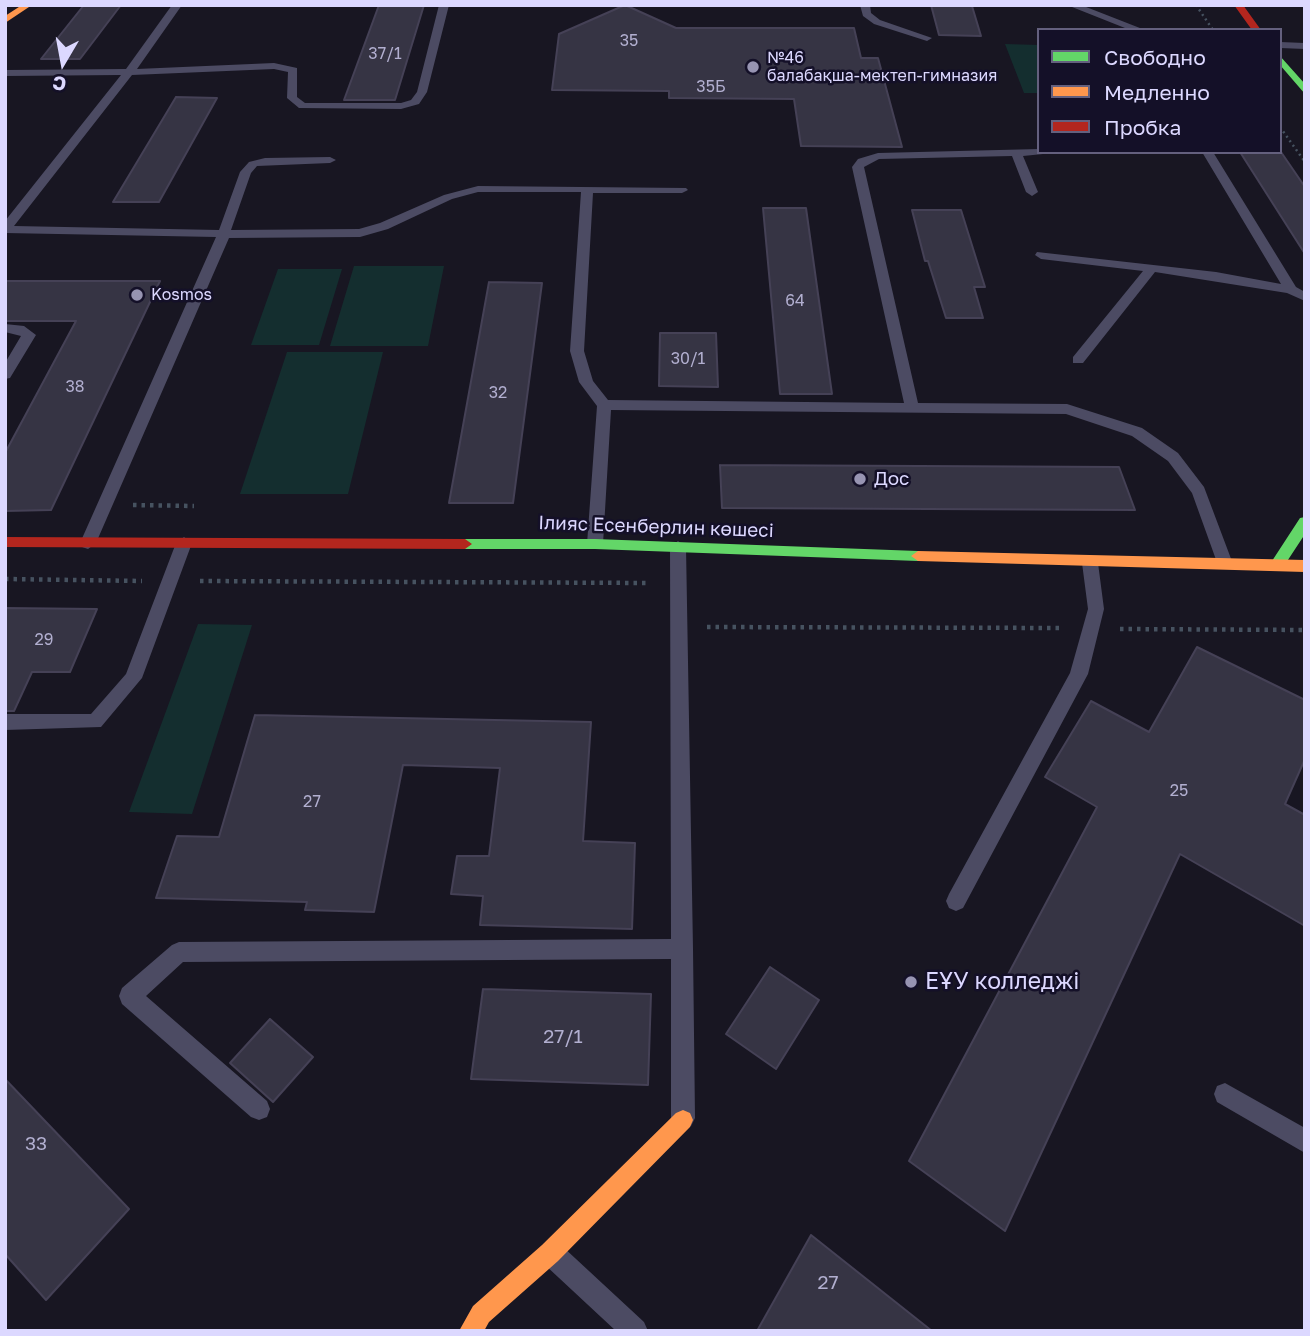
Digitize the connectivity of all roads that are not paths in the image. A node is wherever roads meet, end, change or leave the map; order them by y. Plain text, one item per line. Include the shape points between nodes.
1 (11, 5) edge
2 (28, 5) edge
3 (177, 5) edge
4 (444, 5) edge
5 (865, 5) edge
6 (1072, 5) edge
7 (1238, 5) edge
8 (5, 11) edge
9 (5, 20) edge
10 (1135, 28) edge
11 (1255, 28) edge
12 (927, 38) dead end
13 (1282, 45) edge
14 (1305, 46) edge
15 (1282, 62) edge
16 (130, 72) junction
17 (5, 73) edge
18 (1305, 91) edge
19 (1037, 152) edge
20 (1208, 154) edge
21 (1017, 155) junction
22 (330, 160) dead end
23 (587, 189) junction
24 (682, 190) dead end
25 (1032, 192) dead end
26 (6, 229) edge
27 (224, 234) junction
28 (1041, 255) dead end
29 (1152, 268) junction
30 (1291, 290) junction
31 (1305, 297) edge
32 (5, 328) edge
33 (1078, 360) dead end
34 (5, 375) edge
35 (604, 405) junction
36 (912, 407) junction
37 (1305, 522) edge
38 (5, 542) edge
39 (88, 542) junction
40 (184, 543) junction
41 (595, 544) junction
42 (678, 547) junction
43 (1090, 563) junction
44 (1225, 564) junction
45 (1277, 565) junction
46 (1305, 566) edge
47 (5, 722) edge
48 (956, 901) dead end
49 (683, 949) junction
50 (1225, 1094) dead end
51 (259, 1109) dead end
52 (683, 1120) joint
53 (1305, 1141) edge
54 (550, 1253) junction
55 (470, 1331) edge
56 (635, 1331) edge

1 - 8 street
2 - 9 street
3 - 16 lane
4 - 16 lane via 422,92 415,102 401,106 303,106 292,98 293,70 274,66
5 - 12 lane via 866,14 877,22
6 - 10 lane
7 - 11 street
13 - 14 lane
15 - 18 street
16 - 17 lane
16 - 26 lane
19 - 21 lane
20 - 30 lane
21 - 25 lane
21 - 36 lane via 878,156 862,160 858,167
22 - 27 lane via 253,164
23 - 24 lane
23 - 27 lane via 478,189 360,233
23 - 35 lane via 577,351 586,382
26 - 27 lane
27 - 39 lane
28 - 29 lane
29 - 30 lane
29 - 33 lane
30 - 31 lane
32 - 34 lane via 29,335
35 - 36 lane
35 - 41 lane
36 - 44 lane via 1067,409 1137,432 1173,457 1199,491
37 - 45 street
38 - 39 street, Ілияс Есенберлин көшесі
39 - 40 street, Ілияс Есенберлин көшесі
40 - 41 street, Ілияс Есенберлин көшесі
40 - 47 lane via 133,678 95,722
41 - 42 street, Ілияс Есенберлин көшесі
42 - 43 street, Ілияс Есенберлин көшесі
42 - 49 lane
43 - 44 street, Ілияс Есенберлин көшесі
43 - 48 lane via 1096,609 1079,674
44 - 45 street, Ілияс Есенберлин көшесі
45 - 46 street, Ілияс Есенберлин көшесі
49 - 51 lane via 179,952 130,996
49 - 52 lane
50 - 53 lane
52 - 54 street
54 - 55 street via 481,1314
54 - 56 lane

